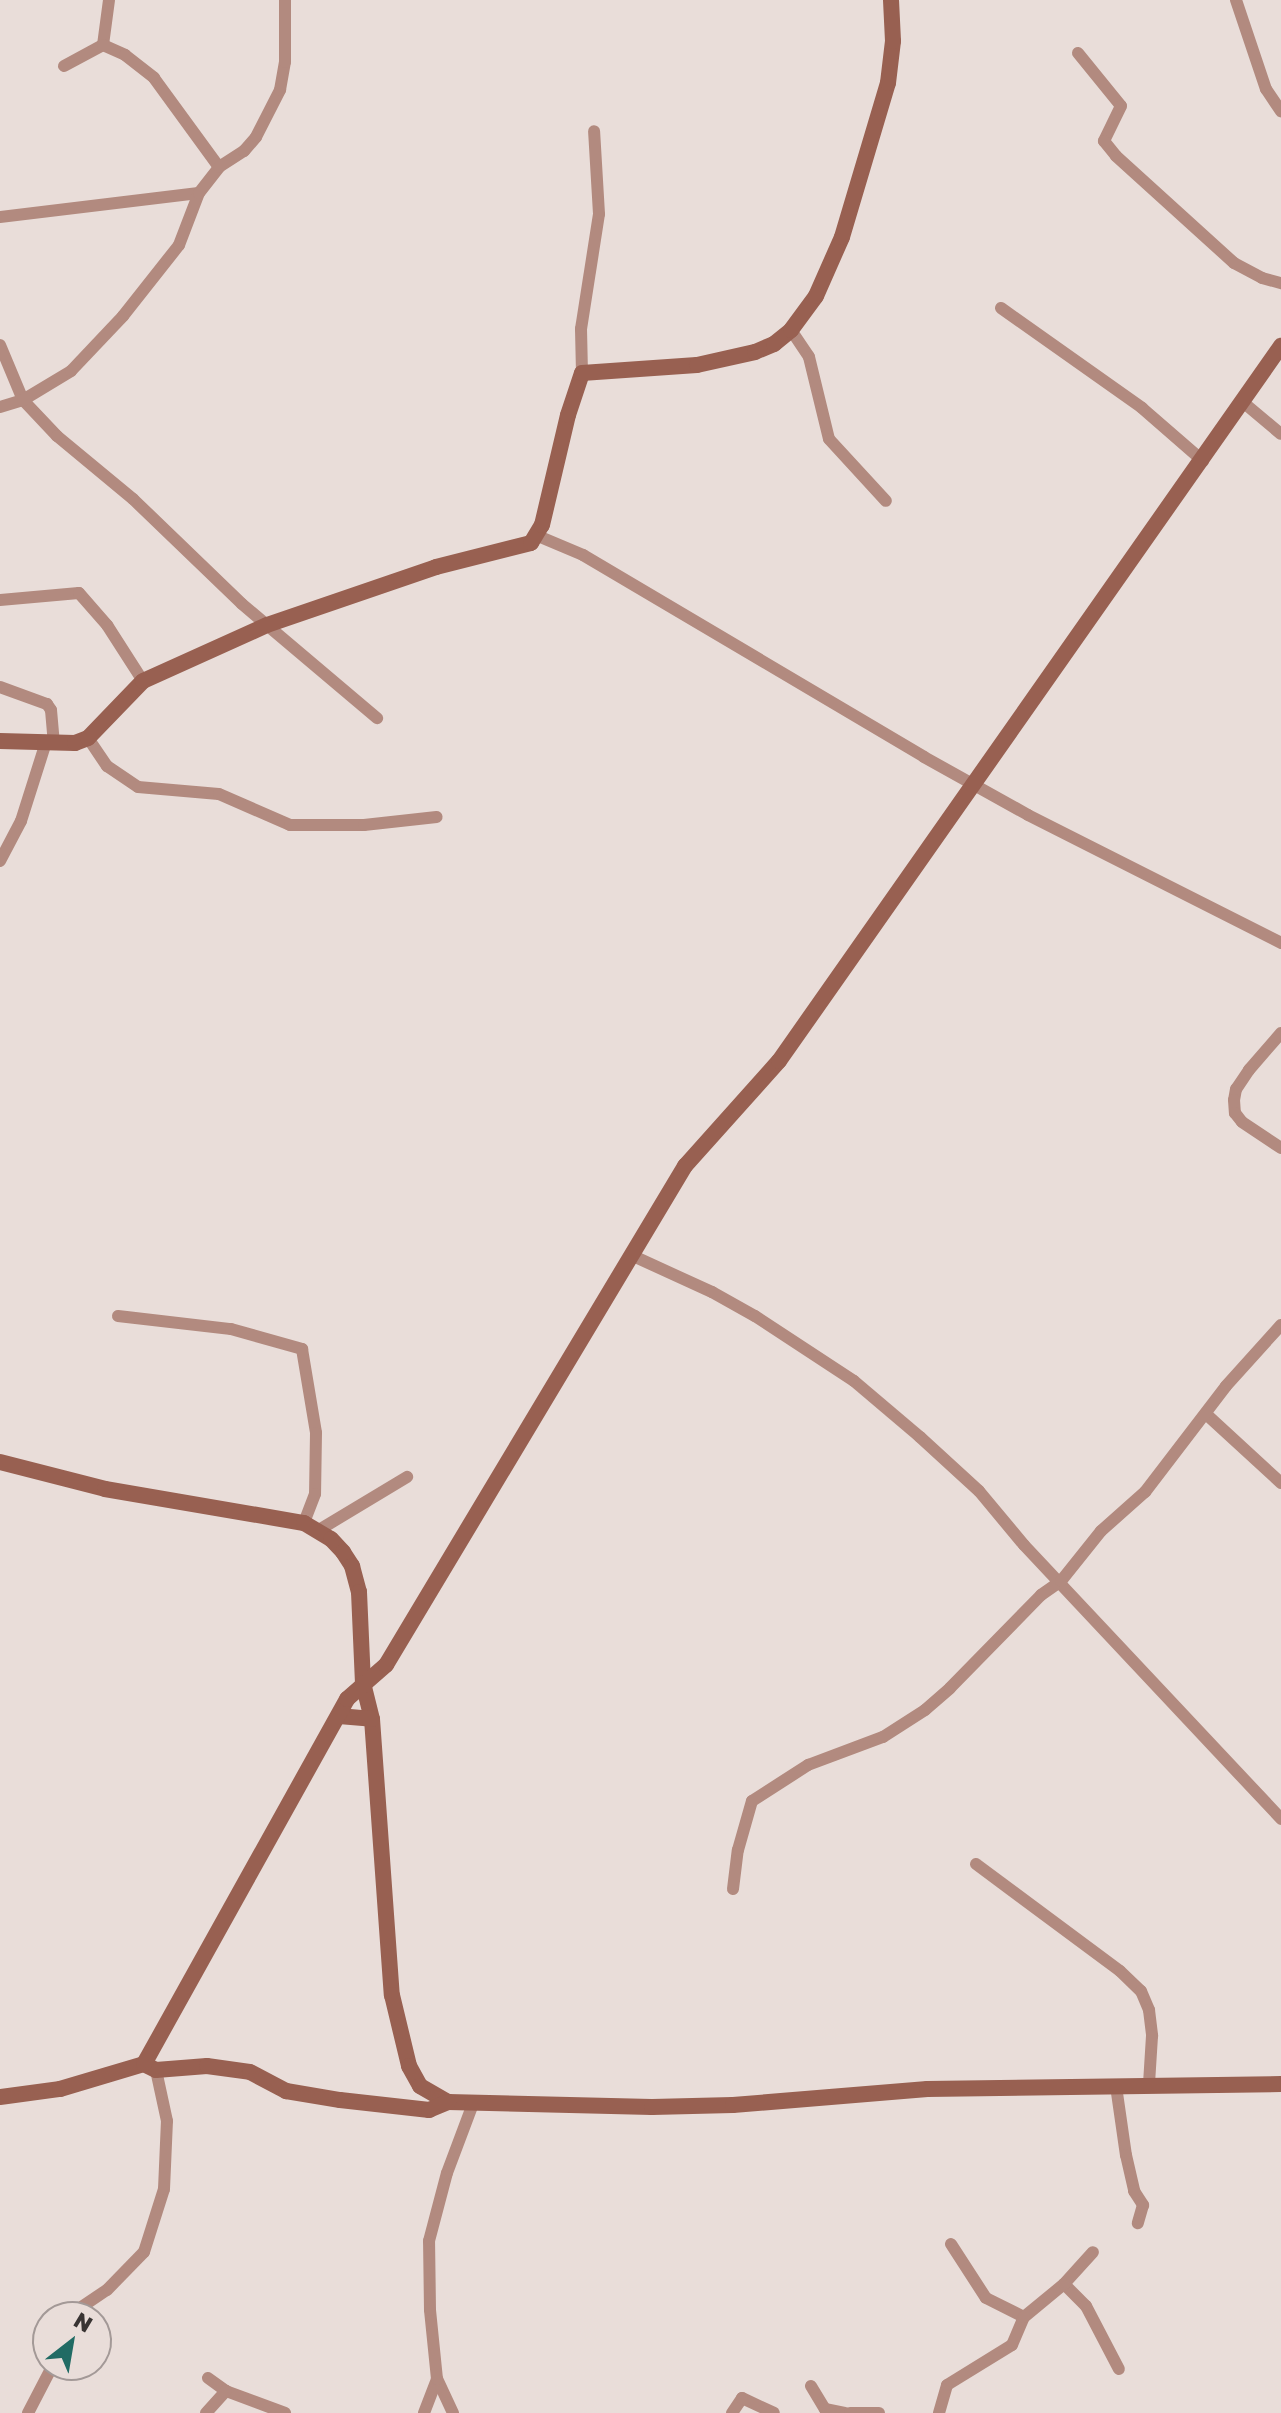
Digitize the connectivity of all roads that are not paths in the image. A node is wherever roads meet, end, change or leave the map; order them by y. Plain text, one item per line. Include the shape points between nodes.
1 (109, 0) edge
2 (285, 0) edge
3 (891, 0) edge
4 (1236, 0) edge
5 (103, 45) junction
6 (1078, 53) dead end
7 (64, 66) dead end
8 (1281, 111) edge
9 (594, 131) dead end
10 (219, 167) junction
11 (199, 193) junction
12 (0, 217) edge
13 (1281, 283) edge
14 (1001, 308) dead end
15 (791, 330) junction
16 (0, 345) edge
17 (1281, 346) edge
18 (582, 373) junction
19 (23, 400) junction
20 (1244, 403) junction
21 (0, 407) edge
22 (1281, 434) edge
23 (1203, 461) junction
24 (886, 501) dead end
25 (538, 536) junction
26 (0, 600) edge
27 (267, 625) junction
28 (143, 681) junction
29 (0, 687) edge
30 (377, 718) dead end
31 (88, 738) junction
32 (0, 741) edge
33 (50, 742) junction
34 (972, 783) junction
35 (437, 817) dead end
36 (0, 861) edge
37 (1281, 943) edge
38 (1281, 1033) edge
39 (1281, 1148) edge
40 (631, 1255) junction
41 (118, 1316) dead end
42 (1281, 1325) edge
43 (1206, 1414) junction
44 (0, 1462) edge
45 (407, 1477) dead end
46 (1281, 1483) edge
47 (312, 1527) junction
48 (1061, 1581) junction
49 (363, 1683) junction
50 (339, 1716) junction
51 (372, 1719) junction
52 (1281, 1819) edge
53 (976, 1864) dead end
54 (733, 1889) dead end
55 (150, 2067) junction
56 (1149, 2084) junction
57 (1281, 2084) edge
58 (1116, 2086) junction
59 (0, 2097) edge
60 (448, 2102) junction
61 (473, 2104) junction
62 (1138, 2223) dead end
63 (951, 2244) dead end
64 (1093, 2252) dead end
65 (1064, 2284) junction
66 (90, 2301) edge
67 (1024, 2317) junction
68 (1119, 2369) dead end
69 (208, 2378) dead end
70 (437, 2379) junction
71 (45, 2381) edge
72 (811, 2386) dead end
73 (226, 2391) junction
74 (28, 2413) edge
75 (206, 2413) edge
76 (285, 2413) edge
77 (424, 2413) edge
78 (453, 2413) edge
79 (732, 2413) edge
80 (774, 2413) edge
81 (847, 2413) edge
82 (879, 2413) edge
83 (939, 2413) edge

1 - 5 street
2 - 10 street via 280,90 256,137
3 - 15 street via 888,83 864,173 816,296
4 - 8 street via 1266,89
5 - 7 street
5 - 10 street via 154,78
6 - 13 street via 1121,106 1104,141 1116,156 1234,263
9 - 18 street via 599,214 581,329
10 - 11 street
11 - 12 street
11 - 19 street via 179,245 123,316 71,371
14 - 23 street via 1142,408
15 - 18 street via 755,352 697,365
15 - 24 street via 809,357 829,439
16 - 19 street
17 - 20 street
18 - 25 street
19 - 21 street
19 - 27 street
20 - 22 street
20 - 23 street
23 - 34 street
25 - 27 street via 519,547 436,567
25 - 34 street via 583,555
26 - 28 street via 79,593
27 - 28 street
27 - 30 street
28 - 31 street
29 - 33 street via 47,704
31 - 33 street
31 - 35 street via 107,766 138,787 219,794 290,825 364,825
32 - 33 street
33 - 36 street
34 - 37 street
34 - 40 street via 779,1061 685,1166
38 - 39 street via 1249,1070 1234,1100 1242,1122
40 - 48 street via 723,1298 854,1381 979,1491
40 - 49 street via 386,1665
41 - 47 street via 231,1329 302,1349 316,1433
42 - 43 street
43 - 46 street
43 - 48 street via 1145,1492 1101,1531
44 - 47 street via 105,1489
45 - 47 street
47 - 49 street via 331,1539 352,1566 359,1592
48 - 52 street
48 - 54 street via 925,1710 883,1737 798,1771 752,1801
49 - 50 street
49 - 51 street
50 - 51 street
50 - 55 street
51 - 60 street via 399,2031 420,2086
53 - 56 street via 1141,1991 1152,2036
55 - 59 street
55 - 60 street via 250,2072 286,2091 401,2108 429,2110
55 - 66 street via 167,2121 164,2189 144,2252
56 - 57 street
56 - 58 street
58 - 61 street via 927,2089 733,2105
58 - 62 street via 1134,2191 1143,2205
60 - 61 street
61 - 70 street via 429,2241
63 - 67 street via 986,2298
64 - 65 street
65 - 67 street
65 - 68 street via 1086,2306
67 - 83 street via 1012,2345 947,2385
69 - 73 street
70 - 77 street
70 - 78 street
71 - 74 street
72 - 81 street via 825,2409
73 - 75 street
73 - 76 street
79 - 80 street via 742,2398
81 - 82 street

